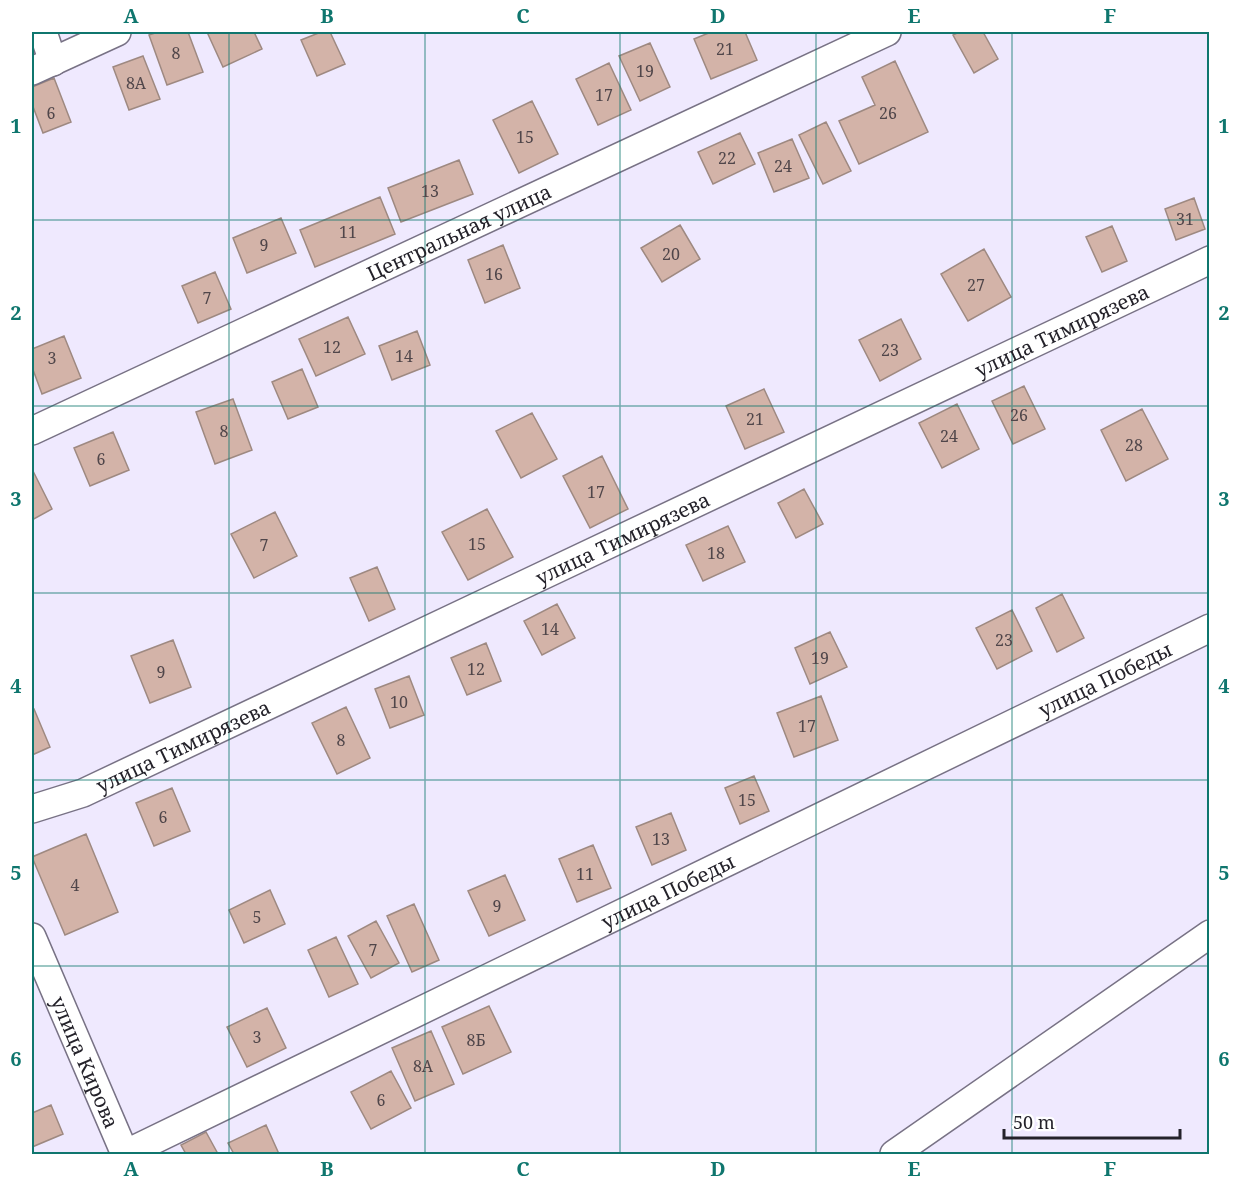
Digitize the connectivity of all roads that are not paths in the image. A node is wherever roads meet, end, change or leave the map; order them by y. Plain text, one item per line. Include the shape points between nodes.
1 (43, 32) edge
2 (117, 32) edge
3 (887, 32) edge
4 (42, 67) edge
5 (1209, 260) edge
6 (32, 431) edge
7 (1209, 628) edge
8 (32, 809) edge
9 (1209, 934) edge
10 (32, 937) edge
11 (125, 1155) edge
12 (894, 1155) edge

1 - 4 street
2 - 4 street
3 - 6 street, Центральная улица
5 - 8 street, улица Тимирязева via 94,788
7 - 11 street, улица Победы
9 - 12 street
10 - 11 street, улица Кирова

